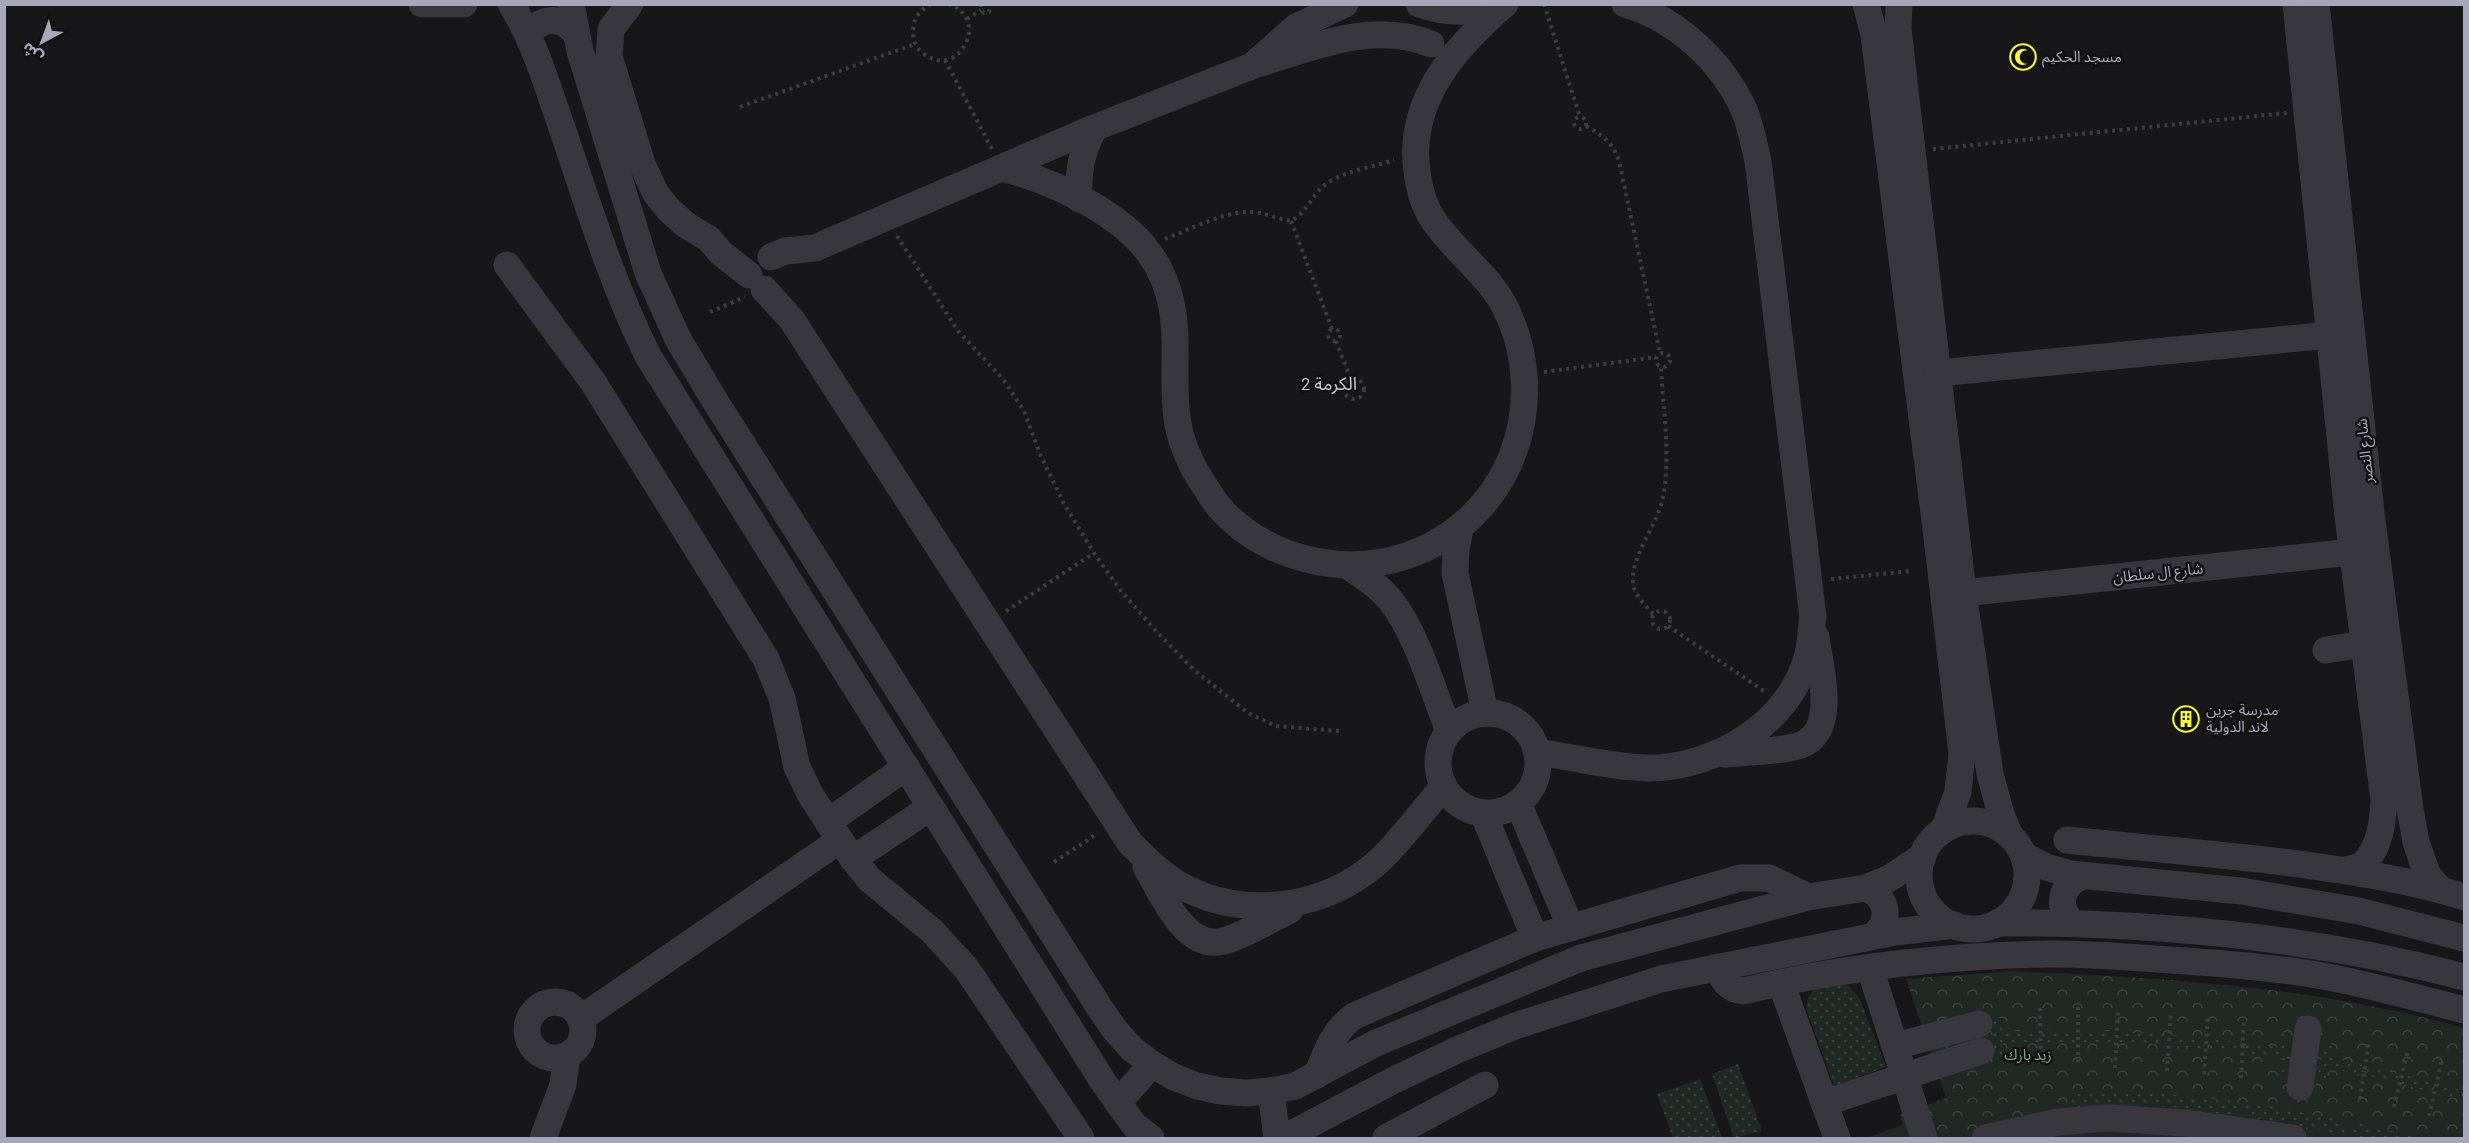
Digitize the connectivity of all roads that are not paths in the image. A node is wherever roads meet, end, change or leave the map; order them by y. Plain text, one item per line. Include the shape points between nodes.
1 (422, 4) edge
2 (464, 4) edge
3 (511, 4) edge
4 (571, 4) edge
5 (630, 4) edge
6 (1505, 4) edge
7 (1625, 4) edge
8 (1866, 4) edge
9 (1899, 4) edge
10 (2296, 4) edge
11 (2316, 4) edge
12 (1424, 6) edge
13 (1317, 13) edge
14 (576, 34) junction
15 (528, 35) junction
16 (1331, 41) junction
17 (1431, 44) junction
18 (1252, 66) junction
19 (1433, 84) junction
20 (1094, 128) junction
21 (1902, 136) junction
22 (2321, 143) junction
23 (1002, 168) junction
24 (1079, 199) junction
25 (507, 265) dead end
26 (767, 272) junction
27 (2338, 305) junction
28 (2330, 335) junction
29 (1938, 373) junction
30 (2360, 514) junction
31 (1460, 528) junction
32 (1947, 535) junction
33 (2352, 552) junction
34 (1348, 566) junction
35 (1963, 593) junction
36 (1813, 617) junction
37 (2364, 644) junction
38 (2326, 650) dead end
39 (1782, 704) junction
40 (1824, 704) junction
41 (1485, 712) junction
42 (1449, 731) junction
43 (1795, 747) junction
44 (1537, 752) junction
45 (1709, 756) junction
46 (906, 767) junction
47 (1444, 786) junction
48 (1518, 803) junction
49 (931, 807) junction
50 (1483, 813) junction
51 (1944, 829) junction
52 (1124, 832) junction
53 (840, 840) junction
54 (2067, 840) dead end
55 (2017, 845) junction
56 (1923, 856) junction
57 (2246, 857) junction
58 (2345, 870) junction
59 (2084, 876) junction
60 (1866, 888) junction
61 (2241, 891) junction
62 (2452, 893) edge
63 (1318, 897) junction
64 (1808, 897) junction
65 (1219, 901) junction
66 (1997, 923) junction
67 (2073, 923) junction
68 (1180, 924) junction
69 (1955, 925) junction
70 (1571, 928) junction
71 (1873, 936) junction
72 (1232, 938) junction
73 (1535, 938) junction
74 (2464, 938) edge
75 (2322, 945) junction
76 (1717, 967) junction
77 (1870, 968) junction
78 (2322, 976) junction
79 (2464, 977) edge
80 (1780, 983) junction
81 (2464, 1010) edge
82 (580, 1018) junction
83 (1979, 1024) dead end
84 (2308, 1029) dead end
85 (1895, 1046) junction
86 (1981, 1051) dead end
87 (567, 1055) junction
88 (1152, 1064) junction
89 (1317, 1075) junction
90 (1905, 1076) junction
91 (1485, 1085) dead end
92 (2300, 1087) dead end
93 (1271, 1091) junction
94 (1118, 1103) junction
95 (1824, 1103) junction
96 (543, 1138) edge
97 (1081, 1138) edge
98 (1151, 1138) edge
99 (1277, 1138) edge
100 (1284, 1138) edge
101 (1386, 1138) edge
102 (1837, 1138) edge
103 (1924, 1138) edge
104 (1990, 1138) edge
105 (2293, 1138) edge

1 - 2 street
3 - 15 street
4 - 14 street
5 - 26 street via 611,28 609,56 642,164 656,194 686,225 709,240 727,242
6 - 12 street via 1481,11 1455,12
6 - 19 street via 1478,28
7 - 36 street via 1684,33 1719,69 1745,112 1758,161
8 - 21 street
9 - 21 street
10 - 22 street, شارع النصر via 2307,111
11 - 22 street, شارع النصر
12 - 17 street
13 - 16 street
13 - 18 street
14 - 15 street via 556,20 539,23
14 - 88 street via 640,250 678,339 1101,1010 1132,1048
15 - 46 street via 618,291 648,356
16 - 17 street via 1391,34 1412,36
16 - 18 street
17 - 19 street
18 - 20 street
19 - 31 street via 1419,118 1414,154 1419,187 1431,217 1450,243 1484,276 1504,306 1518,339 1525,374 1524,418 1512,459 1491,497
20 - 23 street
20 - 24 street via 1078,174
21 - 29 street
21 - 32 street
22 - 27 street, شارع النصر
23 - 24 street via 1038,178
23 - 26 street via 815,248 785,251
24 - 34 street via 1110,216 1145,247 1159,268 1172,302 1177,337 1177,421 1192,467 1219,507 1256,538 1300,558
25 - 53 street via 593,382 766,659 782,698 797,767
26 - 52 street via 792,320
27 - 28 street, شارع النصر
27 - 30 street, شارع النصر
28 - 29 street
28 - 30 street, شارع النصر
29 - 32 street
30 - 33 street, شارع النصر
30 - 62 street, شارع النصر via 2416,842 2427,874
31 - 34 street via 1426,549 1388,562
31 - 41 street via 1455,573
32 - 35 street
32 - 51 street via 1962,753 1958,792
33 - 35 street, شارع ال سلطان
33 - 37 street, شارع النصر
34 - 42 street via 1383,593 1405,621
35 - 55 street via 1990,774 2001,814
36 - 39 street via 1808,655
36 - 40 street
37 - 38 street
37 - 58 street, شارع النصر via 2384,800 2383,823 2375,846 2362,865
39 - 40 street
39 - 43 street
39 - 45 street via 1742,741
40 - 43 street via 1824,718 1818,731
41 - 42 street via 1459,721
41 - 44 street via 1512,718 1528,733
42 - 47 street via 1438,758
43 - 45 street
44 - 45 street via 1646,768 1678,766
44 - 48 street via 1538,771 1531,789
46 - 49 street
46 - 53 street
47 - 50 street via 1460,804
47 - 63 street via 1368,871
48 - 50 street via 1495,813
48 - 70 street
49 - 53 street
49 - 94 street
50 - 73 street
51 - 55 street via 1978,821 1990,824
51 - 56 street
52 - 65 street via 1152,866 1178,884
52 - 68 street
53 - 82 street
53 - 97 street via 869,879 944,943 966,968
54 - 57 street
55 - 59 street via 2046,867
55 - 66 street via 2026,866 2025,889 2015,909
56 - 60 street via 1890,878
56 - 69 street via 1922,892 1935,912
57 - 58 street
57 - 61 street
58 - 62 street
59 - 61 street
59 - 67 street via 2074,879 2063,892 2063,909
60 - 64 street
60 - 71 street via 1879,896 1886,910 1883,925
61 - 74 street via 2359,911
63 - 65 street via 1260,907
63 - 72 street
64 - 70 street via 1769,878 1740,878
64 - 89 street via 1581,958 1376,1043
65 - 68 street
65 - 72 street
66 - 67 street
66 - 69 street via 1977,928
67 - 75 street via 2217,932
68 - 72 street via 1204,941
69 - 71 street
70 - 73 street
71 - 76 street
73 - 89 street via 1354,1016 1332,1039
75 - 78 street
75 - 79 street
76 - 80 street via 1724,981 1735,990
76 - 100 street via 1661,979 1515,1026 1394,1080
77 - 78 street via 1968,957 2049,954 2233,964
77 - 80 street
77 - 85 street
78 - 81 street
80 - 95 street
82 - 87 street via 582,1036
82 - 87 street via 568,1005 559,1002 540,1005 528,1020 528,1038 539,1053 558,1058
83 - 85 street
84 - 92 street
85 - 90 street
86 - 90 street
87 - 96 street via 563,1085
88 - 93 street via 1197,1086 1230,1092
88 - 94 street
89 - 93 street via 1295,1086
90 - 95 street
90 - 103 street
91 - 101 street
93 - 99 street
94 - 98 street via 1134,1125
95 - 102 street
104 - 105 street via 2058,1122 2108,1118 2186,1123

